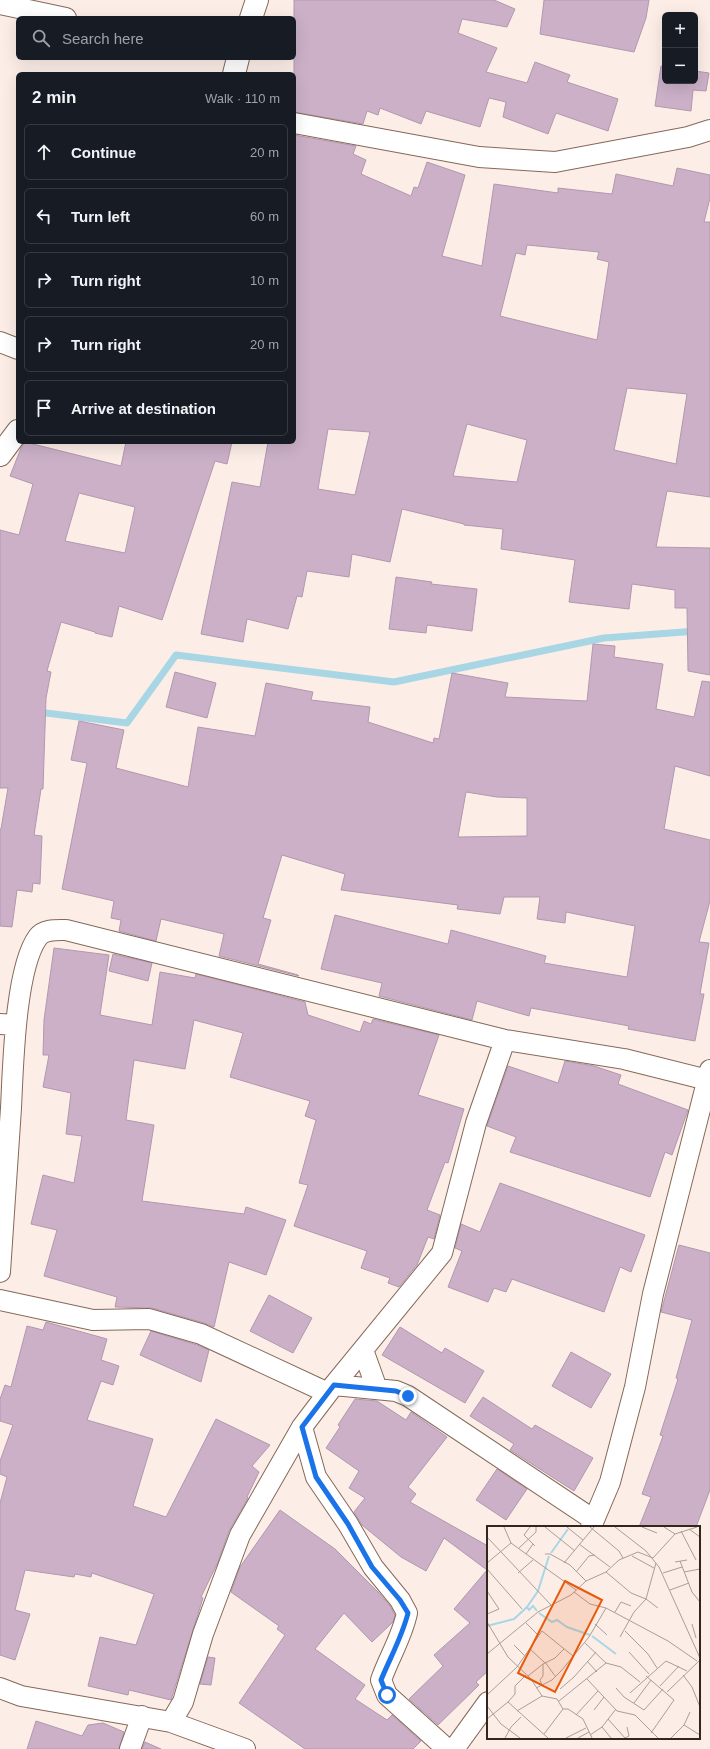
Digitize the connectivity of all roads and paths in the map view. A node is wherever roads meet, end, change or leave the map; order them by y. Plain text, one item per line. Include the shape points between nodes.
1 (257, 0) edge
2 (0, 4) edge
3 (57, 16) edge
4 (252, 16) edge
5 (238, 60) edge
6 (234, 72) edge
7 (296, 122) edge
8 (710, 130) edge
9 (0, 342) edge
10 (16, 348) edge
11 (16, 433) edge
12 (0, 455) edge
13 (8, 1025) edge
14 (505, 1040) junction
15 (709, 1075) edge
16 (0, 1272) edge
17 (0, 1300) edge
18 (362, 1350) junction
19 (331, 1389) junction
20 (377, 1389) junction
21 (302, 1427) junction
22 (593, 1524) edge
23 (0, 1688) edge
24 (487, 1703) edge
25 (142, 1716) junction
26 (171, 1722) junction
27 (130, 1749) edge
28 (245, 1749) edge
29 (447, 1749) edge
30 (454, 1749) edge

1 - 4 street
2 - 3 street
5 - 6 street
7 - 8 street via 478,157 555,162 688,137
9 - 10 street
11 - 12 street
13 - 14 street via 30,953 38,937 47,930 66,930
13 - 16 street
14 - 15 street
14 - 18 street via 476,1123 442,1253
15 - 22 street via 653,1294 635,1387 610,1482
17 - 19 street via 93,1320 149,1319 202,1334
18 - 19 street
18 - 20 street
19 - 20 street
19 - 21 street
20 - 22 street via 396,1391 408,1396
21 - 26 street via 240,1535 202,1634 183,1702
21 - 29 street via 316,1477 348,1524 372,1567 408,1613 404,1630 381,1680 387,1695
23 - 25 street via 21,1696
24 - 30 street
25 - 26 street
25 - 27 street
26 - 28 street

